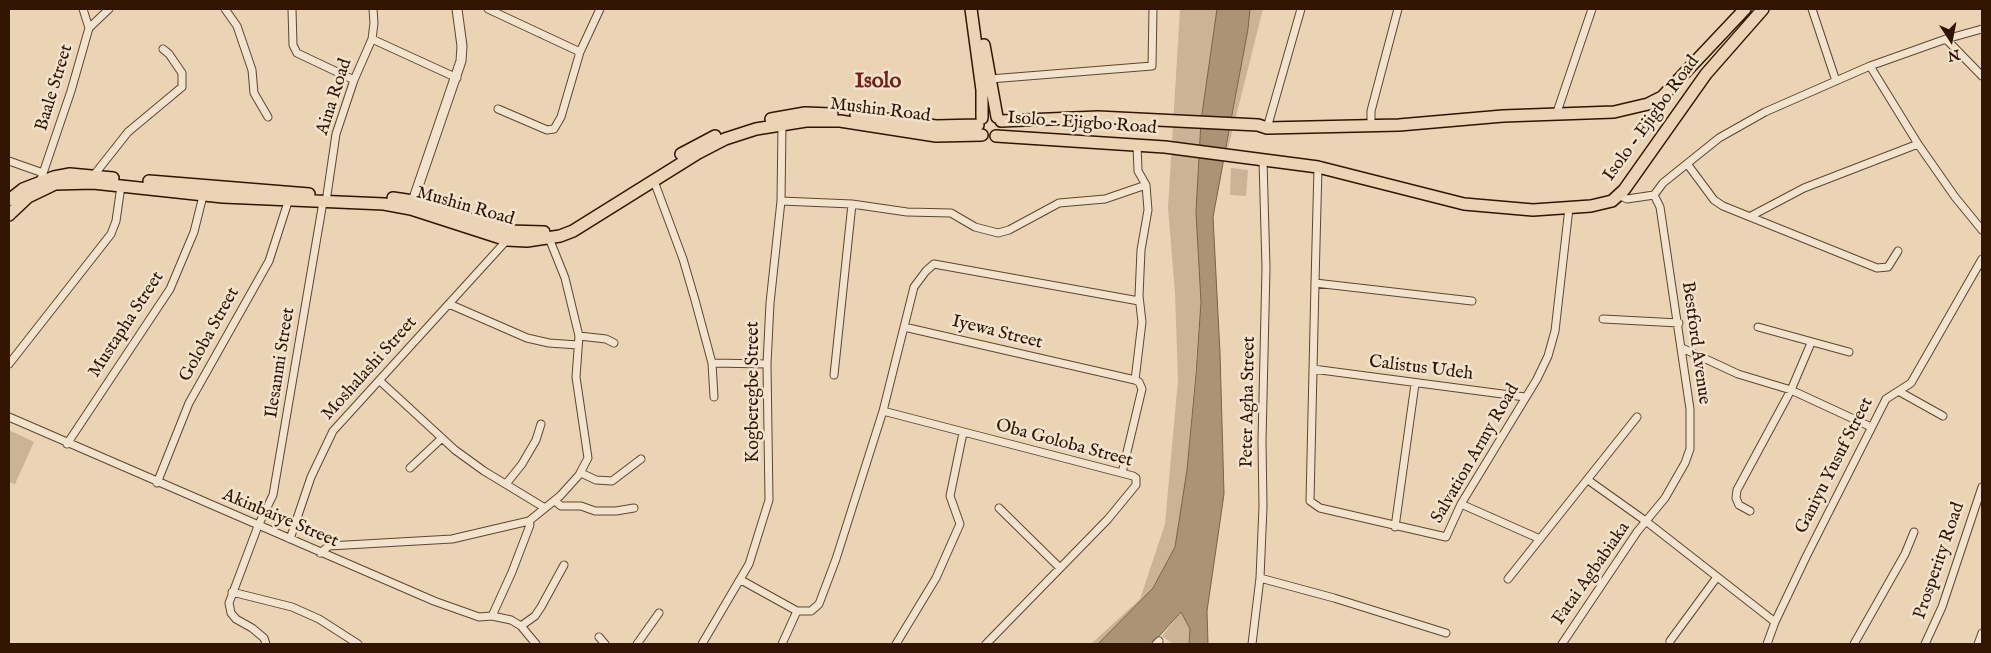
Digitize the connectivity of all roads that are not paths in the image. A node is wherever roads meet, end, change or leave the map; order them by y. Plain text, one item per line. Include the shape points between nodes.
1 (83, 9) edge
2 (109, 9) edge
3 (225, 9) edge
4 (292, 9) edge
5 (373, 9) edge
6 (457, 9) edge
7 (488, 9) edge
8 (600, 9) edge
9 (971, 9) edge
10 (978, 9) edge
11 (1153, 9) edge
12 (1301, 9) edge
13 (1398, 9) edge
14 (1592, 9) edge
15 (1745, 9) edge
16 (1763, 9) edge
17 (1812, 9) edge
18 (88, 28) junction
19 (1982, 29) edge
20 (372, 39) junction
21 (1946, 39) junction
22 (163, 49) dead end
23 (580, 52) junction
24 (1870, 66) junction
25 (1982, 76) edge
26 (457, 78) junction
27 (354, 80) junction
28 (990, 80) junction
29 (1836, 81) junction
30 (1672, 88) junction
31 (1685, 103) junction
32 (498, 109) dead end
33 (1556, 115) junction
34 (268, 117) dead end
35 (999, 119) junction
36 (782, 125) junction
37 (1371, 125) junction
38 (981, 126) junction
39 (1262, 126) junction
40 (996, 136) junction
41 (1918, 144) junction
42 (1138, 146) junction
43 (1259, 159) junction
44 (9, 161) edge
45 (1688, 165) junction
46 (1318, 167) junction
47 (94, 175) junction
48 (42, 178) junction
49 (654, 181) junction
50 (1146, 185) junction
51 (121, 186) junction
52 (204, 191) junction
53 (1618, 195) junction
54 (1654, 195) junction
55 (325, 198) junction
56 (9, 200) edge
57 (413, 201) junction
58 (781, 201) junction
59 (288, 202) junction
60 (852, 204) junction
61 (1569, 208) junction
62 (9, 215) edge
63 (1752, 216) junction
64 (1982, 230) edge
65 (549, 238) junction
66 (508, 240) junction
67 (1898, 251) dead end
68 (1982, 259) edge
69 (1316, 283) junction
70 (1139, 301) junction
71 (1472, 301) dead end
72 (449, 304) junction
73 (1603, 319) dead end
74 (1679, 323) junction
75 (904, 326) junction
76 (1758, 327) dead end
77 (579, 336) junction
78 (614, 342) dead end
79 (1811, 343) junction
80 (578, 345) junction
81 (1682, 348) junction
82 (1849, 352) dead end
83 (712, 363) junction
84 (9, 364) edge
85 (766, 364) junction
86 (1313, 369) junction
87 (834, 374) dead end
88 (1134, 380) junction
89 (380, 381) junction
90 (1415, 384) junction
91 (1791, 390) junction
92 (1900, 392) junction
93 (714, 397) dead end
94 (1525, 397) junction
95 (883, 412) junction
96 (1943, 416) dead end
97 (9, 417) edge
98 (1637, 417) dead end
99 (541, 424) dead end
100 (1871, 427) junction
101 (963, 433) junction
102 (442, 438) junction
103 (68, 444) junction
104 (641, 459) dead end
105 (410, 468) dead end
106 (581, 473) junction
107 (1122, 473) junction
108 (1588, 480) junction
109 (157, 483) junction
110 (506, 484) junction
111 (1982, 487) edge
112 (555, 501) junction
113 (1460, 504) junction
114 (545, 508) junction
115 (634, 508) dead end
116 (999, 508) dead end
117 (1750, 511) dead end
118 (529, 521) junction
119 (1647, 522) junction
120 (258, 526) junction
121 (1395, 527) junction
122 (1914, 532) dead end
123 (290, 539) junction
124 (1540, 539) junction
125 (320, 553) junction
126 (564, 565) dead end
127 (1060, 568) junction
128 (1716, 577) junction
129 (1260, 578) junction
130 (1508, 579) dead end
131 (741, 580) junction
132 (232, 592) junction
133 (797, 611) junction
134 (659, 613) dead end
135 (492, 616) junction
136 (1775, 622) junction
137 (521, 626) junction
138 (1446, 633) dead end
139 (1982, 634) edge
140 (599, 638) dead end
141 (1670, 641) dead end
142 (266, 644) edge
143 (358, 644) edge
144 (536, 644) edge
145 (605, 644) edge
146 (637, 644) edge
147 (702, 644) edge
148 (782, 644) edge
149 (896, 644) edge
150 (986, 644) edge
151 (1252, 644) edge
152 (1562, 644) edge
153 (1767, 644) edge
154 (1854, 644) edge
155 (1925, 644) edge
156 (1978, 644) edge

1 - 18 street
2 - 18 street, Baale Street
3 - 34 street via 237,26 252,70 254,93
4 - 27 street via 296,53
5 - 20 street, Aina Road
6 - 26 street via 462,46
7 - 23 street
8 - 23 street
9 - 38 main road via 982,90
10 - 28 main road
11 - 28 street via 1152,66
12 - 39 street
13 - 37 street via 1371,111
14 - 33 street
15 - 30 main road, Isolo - Ejigbo Road
16 - 31 main road, Isolo - Ejigbo Road
17 - 29 street
18 - 48 street, Baale Street
19 - 21 street
20 - 26 street
20 - 27 street, Aina Road
21 - 24 street
21 - 25 street
22 - 47 street via 182,73 182,88 128,132
23 - 32 street via 561,117 554,129 547,130
24 - 29 street
24 - 41 street
26 - 57 street
27 - 55 street, Aina Road via 336,134
28 - 35 main road
29 - 45 street via 1743,123 1719,138
30 - 31 main road
30 - 33 main road, Isolo - Ejigbo Road via 1648,104 1632,109 1597,115
31 - 53 main road, Isolo - Ejigbo Road
33 - 37 main road, Isolo - Ejigbo Road
35 - 38 main road via 988,115
35 - 39 main road, Isolo - Ejigbo Road via 1098,117
35 - 40 main road via 1002,128
36 - 38 main road, Mushin Road via 840,121 936,136
36 - 49 main road, Mushin Road via 725,139 676,165
36 - 58 street, Kogberegbe Street
37 - 39 main road, Isolo - Ejigbo Road
38 - 40 main road via 990,138
38 - 57 main road, Mushin Road via 936,126 806,113 754,123 695,145 591,213 558,230 544,232 508,232
40 - 42 main road, Isolo - Ejigbo Road
41 - 63 street via 1804,188
41 - 64 street
42 - 43 main road, Isolo - Ejigbo Road
42 - 50 street via 1138,171
43 - 46 main road, Isolo - Ejigbo Road
43 - 129 street, Peter Agha Street via 1266,268 1262,441 1264,507
44 - 48 street
45 - 54 street via 1663,183
45 - 63 street via 1714,200
46 - 61 main road, Isolo - Ejigbo Road via 1464,204 1507,209
46 - 69 street
47 - 48 main road, Mushin Road
47 - 52 main road, Mushin Road
48 - 56 main road, Mushin Road
49 - 65 main road, Mushin Road via 574,231
49 - 83 street via 683,259
50 - 60 street via 1105,199 1059,203 998,233 975,227 951,214
50 - 70 street via 1148,210 1141,250
51 - 52 main road, Mushin Road
51 - 62 main road, Mushin Road via 86,182 55,184 28,197
51 - 84 street via 116,221 110,234
52 - 55 main road, Mushin Road
52 - 59 main road, Mushin Road
52 - 103 street, Mustapha Street via 194,232 170,289
53 - 54 street via 1627,199
53 - 61 main road, Isolo - Ejigbo Road via 1606,204
54 - 74 street, Bestford Avenue via 1660,208
55 - 57 main road, Mushin Road via 385,197
55 - 59 main road, Mushin Road
55 - 66 main road, Mushin Road via 411,209
55 - 120 street, Ilesanmi Street via 273,495
58 - 60 street
58 - 85 street, Kogberegbe Street
59 - 109 street, Goloba Street via 269,260 189,402
60 - 87 street
61 - 94 street, Salvation Army Road via 1555,331 1548,356
63 - 67 street via 1877,268 1888,268
65 - 66 main road, Mushin Road
65 - 77 street via 565,278
66 - 72 street, Moshalashi Street
68 - 92 street, Ganiyu Yusuf Street via 1911,383
69 - 71 street
69 - 86 street
70 - 75 street via 934,264 914,287
70 - 88 street via 1142,322
72 - 80 street via 527,338
72 - 89 street, Moshalashi Street
73 - 74 street
74 - 81 street, Bestford Avenue
75 - 88 street, Iyewa Street
75 - 95 street
76 - 79 street
77 - 78 street
77 - 80 street
79 - 82 street
79 - 91 street
80 - 106 street via 576,378 588,452
81 - 91 street via 1738,374
81 - 119 street, Bestford Avenue via 1690,410 1690,449 1665,498
83 - 85 street
83 - 93 street
85 - 131 street, Kogberegbe Street via 769,500 758,541
86 - 90 street, Calistus Udeh
86 - 121 street, Salvation Army Road via 1310,501 1320,508
88 - 107 street via 1142,389
89 - 102 street
89 - 123 street, Moshalashi Street via 333,431 311,477
90 - 94 street, Calistus Udeh
90 - 121 street
91 - 100 street
91 - 117 street via 1737,490 1739,506
92 - 96 street
92 - 100 street, Ganiyu Yusuf Street via 1886,400
94 - 113 street, Salvation Army Road
95 - 101 street, Oba Goloba Street
95 - 133 street via 819,604 811,611
97 - 103 street, Akinbaiye Street
98 - 108 street
99 - 110 street via 522,464
100 - 136 street, Ganiyu Yusuf Street
101 - 107 street, Oba Goloba Street
101 - 149 street via 950,496 960,524 936,578
102 - 105 street
102 - 110 street
103 - 109 street, Akinbaiye Street
104 - 106 street via 612,481 596,480
106 - 112 street
107 - 127 street, Oba Goloba Street via 1136,478 1136,485
108 - 119 street
108 - 124 street
109 - 120 street, Akinbaiye Street
110 - 114 street
111 - 155 street, Prosperity Road via 1942,606
112 - 114 street
112 - 115 street via 561,506 616,512
113 - 121 street, Salvation Army Road via 1446,537
113 - 124 street
114 - 118 street
116 - 127 street
118 - 125 street via 452,540 329,546
118 - 135 street via 512,572
119 - 128 street
119 - 152 street, Fatai Agbabiaka
120 - 123 street, Akinbaiye Street
120 - 132 street, Ilesanmi Street
122 - 154 street
123 - 125 street, Akinbaiye Street
124 - 130 street
125 - 135 street, Akinbaiye Street via 459,611 479,617
126 - 137 street via 535,616
127 - 150 street, Oba Goloba Street
128 - 136 street
128 - 141 street
129 - 138 street
129 - 151 street, Peter Agha Street
131 - 133 street
131 - 147 street, Kogberegbe Street
132 - 142 street via 230,612 264,638
132 - 143 street via 292,607 319,619
133 - 148 street
134 - 146 street
135 - 137 street, Akinbaiye Street
136 - 153 street, Ganiyu Yusuf Street
137 - 144 street, Akinbaiye Street
139 - 156 street
140 - 145 street

